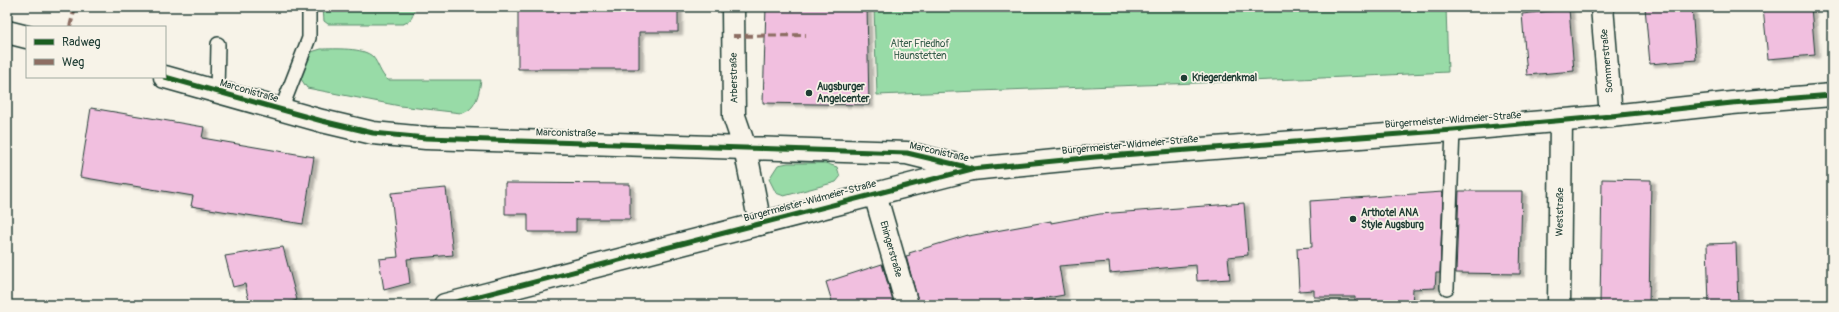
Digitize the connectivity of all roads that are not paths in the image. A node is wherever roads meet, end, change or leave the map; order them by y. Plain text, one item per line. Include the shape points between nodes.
1 (309, 7) edge
2 (733, 7) edge
3 (1602, 7) edge
4 (7, 32) edge
5 (26, 37) edge
6 (218, 44) dead end
7 (166, 77) edge
8 (217, 92) junction
9 (1832, 95) edge
10 (282, 110) junction
11 (1611, 116) junction
12 (1561, 120) junction
13 (1452, 130) junction
14 (745, 148) junction
15 (972, 169) junction
16 (875, 194) junction
17 (760, 224) junction
18 (1447, 288) dead end
19 (485, 299) edge
20 (445, 305) edge
21 (906, 305) edge
22 (1559, 305) edge

1 - 10 lane via 309,38
2 - 14 street, Arberstraße via 734,116
3 - 11 street, Sommerstraße
4 - 5 street
6 - 8 lane
7 - 8 street, Marconistraße
8 - 10 street, Marconistraße
9 - 11 street, Bürgermeister-Widmeier-Straße
10 - 14 street, Marconistraße via 373,133 426,138
11 - 12 street, Bürgermeister-Widmeier-Straße
12 - 13 street, Bürgermeister-Widmeier-Straße
12 - 22 street, Weststraße
13 - 15 street, Bürgermeister-Widmeier-Straße via 1110,155
13 - 18 lane
14 - 15 street, Marconistraße via 907,153
14 - 17 street
15 - 16 street, Bürgermeister-Widmeier-Straße
16 - 17 street, Bürgermeister-Widmeier-Straße
16 - 21 street, Ehingerstraße
17 - 19 street, Bürgermeister-Widmeier-Straße
19 - 20 street, Bürgermeister-Widmeier-Straße

